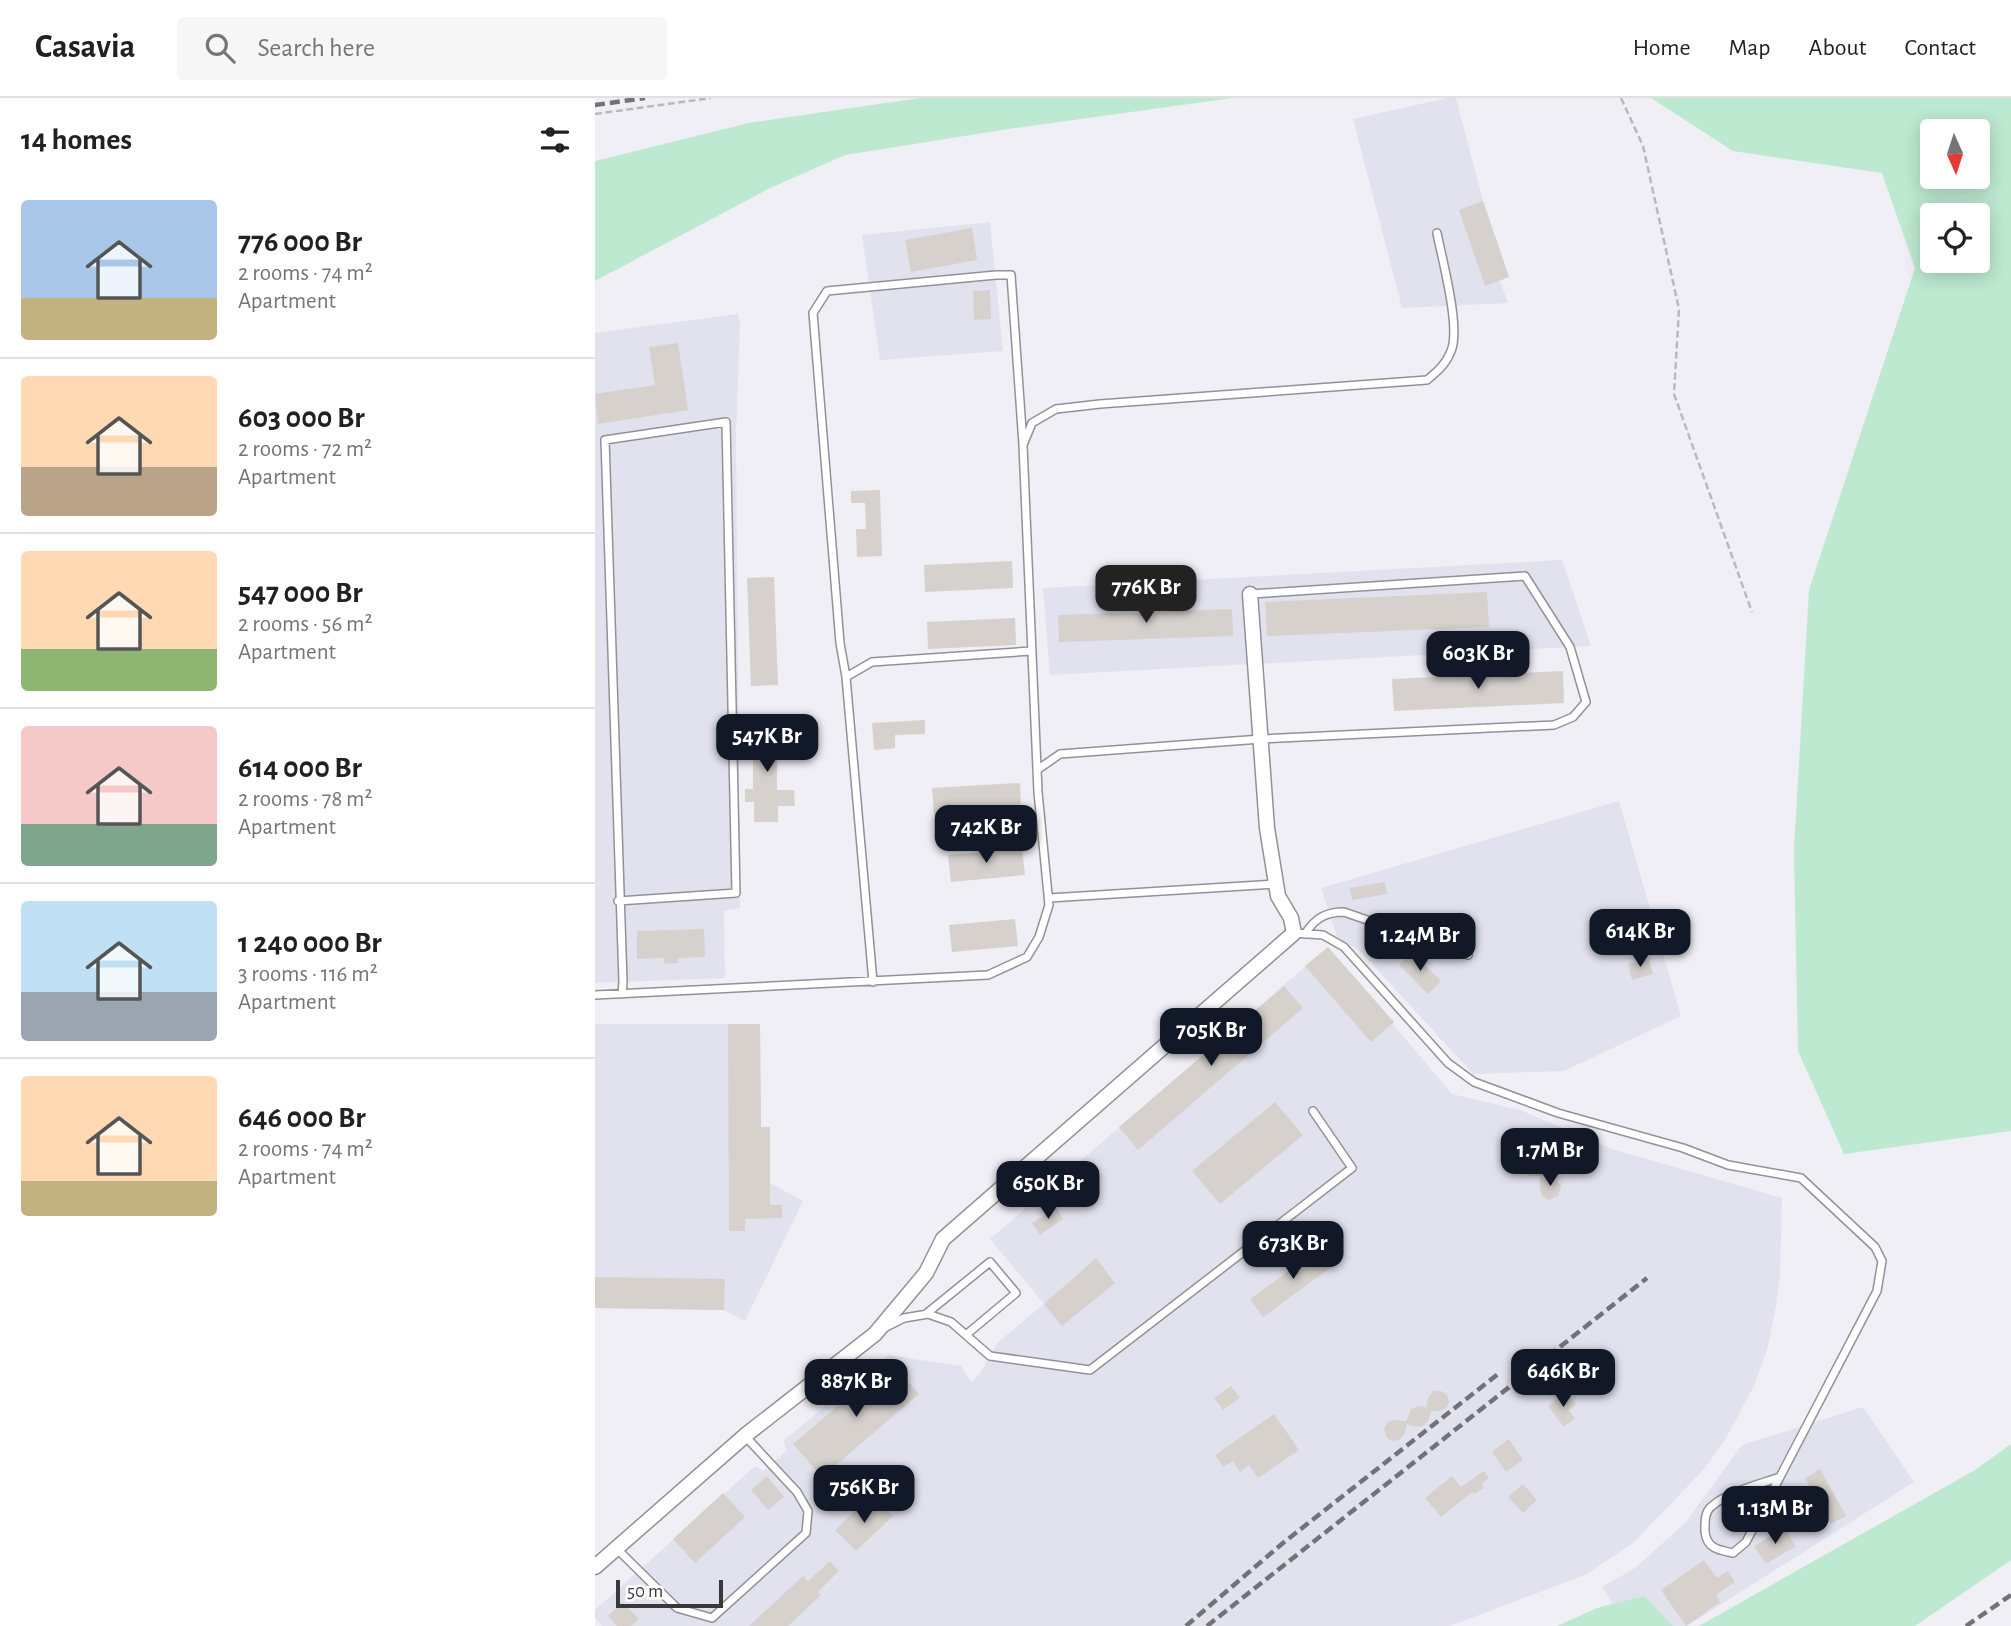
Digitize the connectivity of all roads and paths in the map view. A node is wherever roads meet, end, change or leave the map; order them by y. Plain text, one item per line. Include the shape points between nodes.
1 (711, 98) edge
2 (1621, 98) edge
3 (595, 114) edge
4 (1437, 233) dead end
5 (1023, 445) junction
6 (1250, 594) joint
7 (1752, 612) dead end
8 (1032, 651) junction
9 (846, 677) junction
10 (1261, 739) junction
11 (1037, 770) junction
12 (1276, 884) junction
13 (1049, 898) junction
14 (618, 901) junction
15 (1299, 933) junction
16 (1468, 955) dead end
17 (873, 982) junction
18 (622, 994) junction
19 (595, 995) edge
20 (1313, 1111) dead end
21 (926, 1314) junction
22 (874, 1334) junction
23 (967, 1334) junction
24 (745, 1436) junction
25 (1780, 1477) junction
26 (616, 1548) junction
27 (595, 1567) edge

1 - 3 path
2 - 7 path via 1643,146 1679,309 1674,394
4 - 5 lane via 1451,306 1453,348 1443,367 1427,380 1056,409 1032,423
5 - 8 lane
5 - 9 lane via 1011,275 827,291 813,313
6 - 10 street
6 - 10 lane via 1525,576 1570,648 1586,702 1573,717 1554,724
8 - 9 lane via 872,662
8 - 11 lane
9 - 17 lane
10 - 11 lane via 1060,754
10 - 12 street
11 - 13 lane
12 - 13 lane
12 - 15 street
13 - 17 lane via 1039,937 1027,957 988,975
14 - 14 lane via 605,440 726,422 736,893
14 - 18 lane
15 - 16 lane via 1329,912 1345,912
15 - 22 street via 943,1239 926,1273
15 - 25 lane via 1323,935 1344,947 1448,1063 1475,1082 1728,1165 1801,1178 1875,1247 1882,1261 1877,1291
17 - 18 lane
18 - 19 lane
20 - 23 lane via 1352,1168 1090,1370 990,1356
21 - 22 lane via 904,1318
21 - 23 lane via 951,1322
21 - 23 lane via 990,1262 1016,1293
22 - 24 street
24 - 26 street
24 - 26 lane via 797,1492 808,1511 806,1533 712,1618 677,1608
25 - 25 lane via 1746,1542 1733,1553 1714,1549 1706,1539 1704,1520 1710,1507
26 - 27 street

